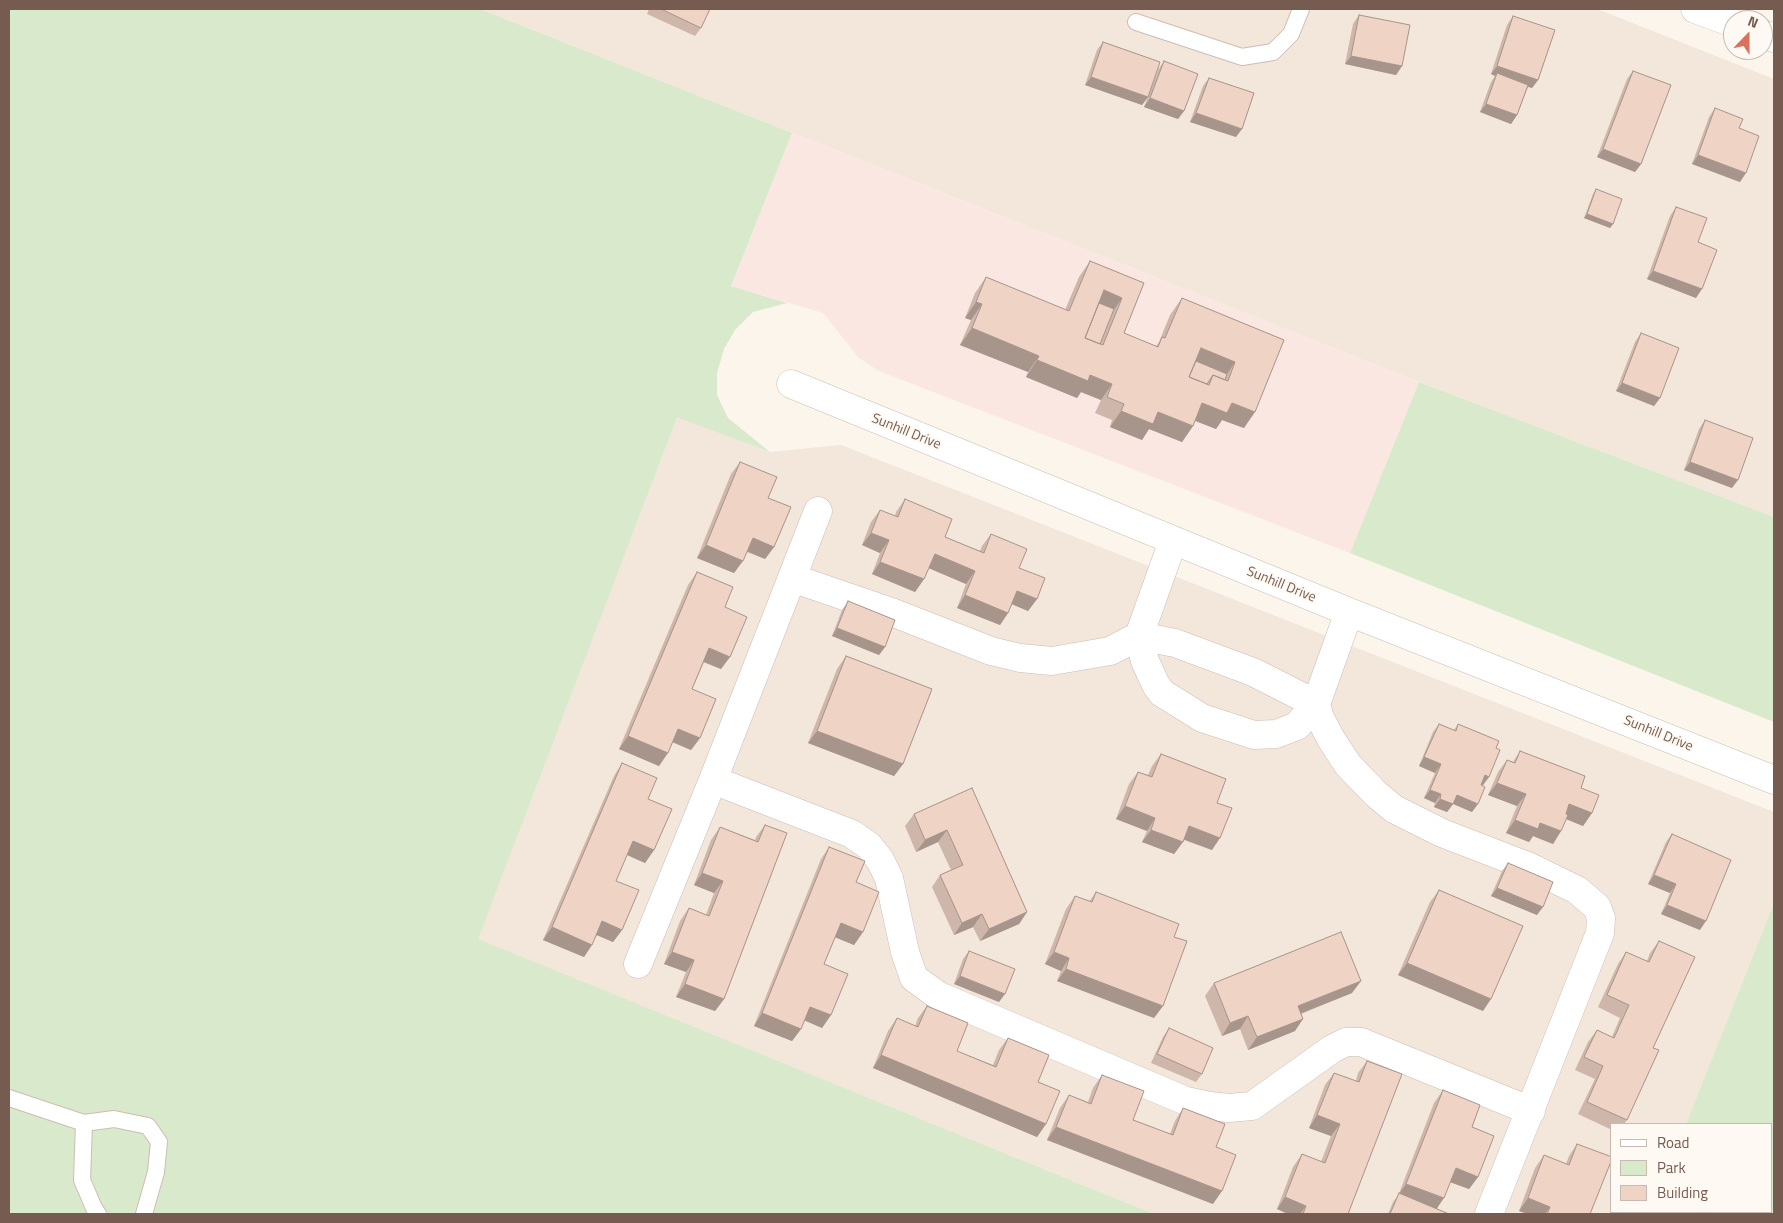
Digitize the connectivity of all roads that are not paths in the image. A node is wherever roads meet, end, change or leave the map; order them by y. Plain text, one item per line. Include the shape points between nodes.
1 (1301, 9) edge
2 (1695, 9) edge
3 (1723, 19) edge
4 (1136, 22) dead end
5 (791, 384) dead end
6 (818, 511) dead end
7 (1173, 541) junction
8 (792, 578) junction
9 (1349, 612) junction
10 (1139, 636) junction
11 (1316, 704) junction
12 (713, 780) junction
13 (1774, 780) edge
14 (638, 964) dead end
15 (9, 1098) edge
16 (1530, 1111) junction
17 (84, 1124) junction
18 (98, 1214) edge
19 (144, 1214) edge
20 (1490, 1214) edge

1 - 4 lane via 1291,34 1273,52 1242,57
2 - 3 street
5 - 7 street, Sunhill Drive
6 - 8 street
7 - 9 street, Sunhill Drive
7 - 10 street
8 - 10 street via 991,651 1020,658 1052,661 1110,651
8 - 12 street
9 - 11 street
9 - 13 street, Sunhill Drive
10 - 11 street via 1175,643 1253,672
10 - 11 street via 1148,672 1159,689 1202,718 1254,735 1276,734 1297,726
11 - 16 street via 1331,739 1348,765 1394,809 1442,833 1530,867 1577,890 1597,907 1601,918 1600,932
12 - 14 street
12 - 16 street via 852,834 869,846 889,878 914,978 939,996 1186,1101 1229,1108 1252,1106 1332,1049 1346,1042 1361,1042
15 - 17 lane
16 - 20 street
17 - 18 lane via 82,1180
17 - 19 lane via 114,1119 148,1126 159,1142 156,1172

